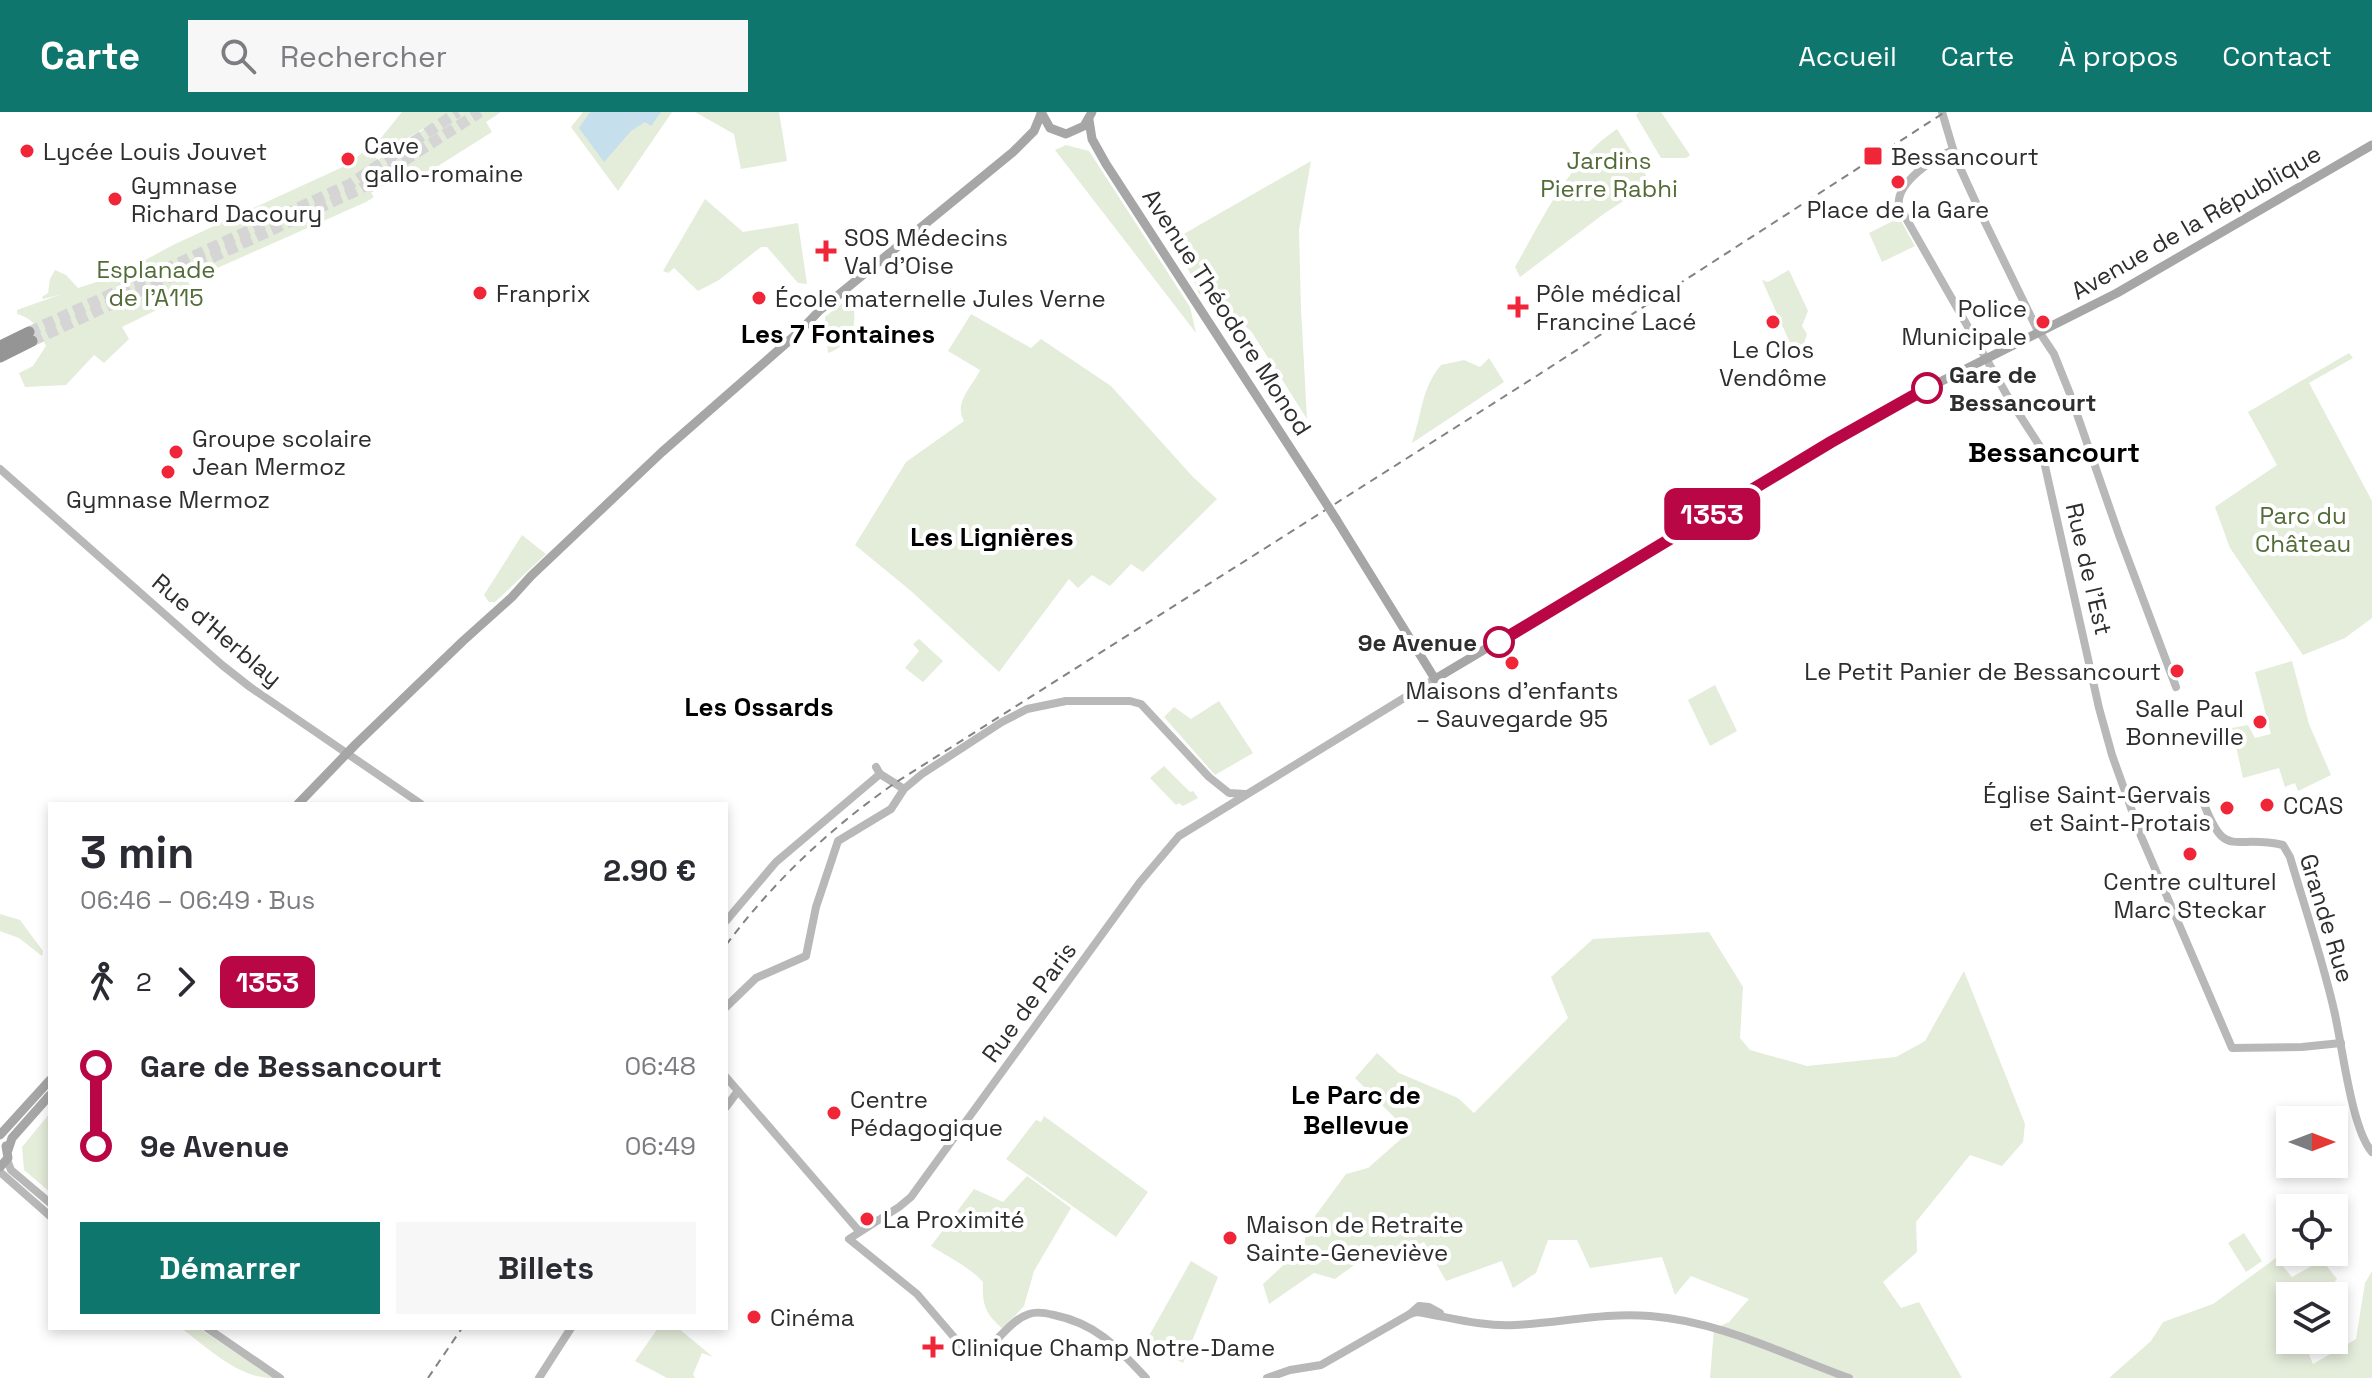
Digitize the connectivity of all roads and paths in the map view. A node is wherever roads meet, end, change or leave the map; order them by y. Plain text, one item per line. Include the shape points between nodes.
1 (1942, 112) edge
2 (1041, 113) edge
3 (1090, 116) edge
4 (1055, 131) junction
5 (1070, 133) junction
6 (2372, 145) edge
7 (1953, 150) junction
8 (1013, 152) junction
9 (1106, 164) junction
10 (2039, 332) junction
11 (0, 346) edge
12 (0, 357) edge
13 (1987, 358) junction
14 (0, 469) edge
15 (1435, 679) junction
16 (2176, 687) dead end
17 (351, 755) junction
18 (1221, 787) junction
19 (904, 789) junction
20 (1246, 794) junction
21 (2202, 799) dead end
22 (300, 802) edge
23 (418, 802) edge
24 (1222, 810) junction
25 (728, 919) edge
26 (728, 1005) edge
27 (2341, 1043) junction
28 (728, 1079) edge
29 (48, 1082) edge
30 (738, 1091) junction
31 (48, 1097) edge
32 (728, 1104) edge
33 (0, 1137) edge
34 (2372, 1152) edge
35 (4, 1162) edge
36 (48, 1201) edge
37 (48, 1214) edge
38 (859, 1231) junction
39 (210, 1330) edge
40 (570, 1330) edge
41 (280, 1378) edge
42 (539, 1378) edge
43 (1146, 1378) edge
44 (1267, 1378) edge
45 (1849, 1378) edge

1 - 7 street
2 - 4 main road
2 - 8 main road via 1034,131
3 - 5 main road via 1081,129
3 - 9 main road via 1092,139
4 - 5 main road
4 - 8 main road
5 - 9 main road
6 - 10 main road, Avenue de la République via 2128,287
7 - 10 street
7 - 13 street, Rue de l'Est via 1922,166 1897,200
8 - 17 main road via 708,410 463,641
9 - 15 main road, Avenue Théodore Monod, bridge
10 - 13 main road, Avenue de la République
10 - 16 street via 2070,394
11 - 12 highway via 31,337
13 - 15 main road, Avenue de la République via 1892,406
13 - 27 street, Rue de l'Est via 2041,448 2099,708 2141,836 2232,1048
14 - 17 street, Rue d'Herblay via 222,665
15 - 20 street, Rue de Paris
17 - 22 main road
17 - 23 street, Rue d'Herblay
18 - 19 street via 1141,704 1095,700 1027,709
18 - 20 street
18 - 24 street via 1227,800
19 - 25 street via 878,770 776,862
19 - 26 street via 891,809 838,841 806,956 756,978
20 - 24 street, Rue de Paris
21 - 27 street, Grande Rue via 2222,839 2283,845 2290,857
24 - 38 street, Rue de Paris via 1179,836 1154,863 911,1197
27 - 34 street, Grande Rue via 2348,1086
28 - 30 street
29 - 33 main road
30 - 32 street
30 - 38 street
31 - 35 main road via 12,1138
33 - 35 main road
35 - 36 street
35 - 37 street
38 - 43 street, Rue de Paris via 849,1239 917,1294 965,1350 985,1350 1028,1314 1048,1314 1096,1330
39 - 41 street
40 - 42 street
44 - 45 street via 1321,1365 1423,1306 1444,1316 1490,1324 1612,1315 1662,1317 1738,1336

